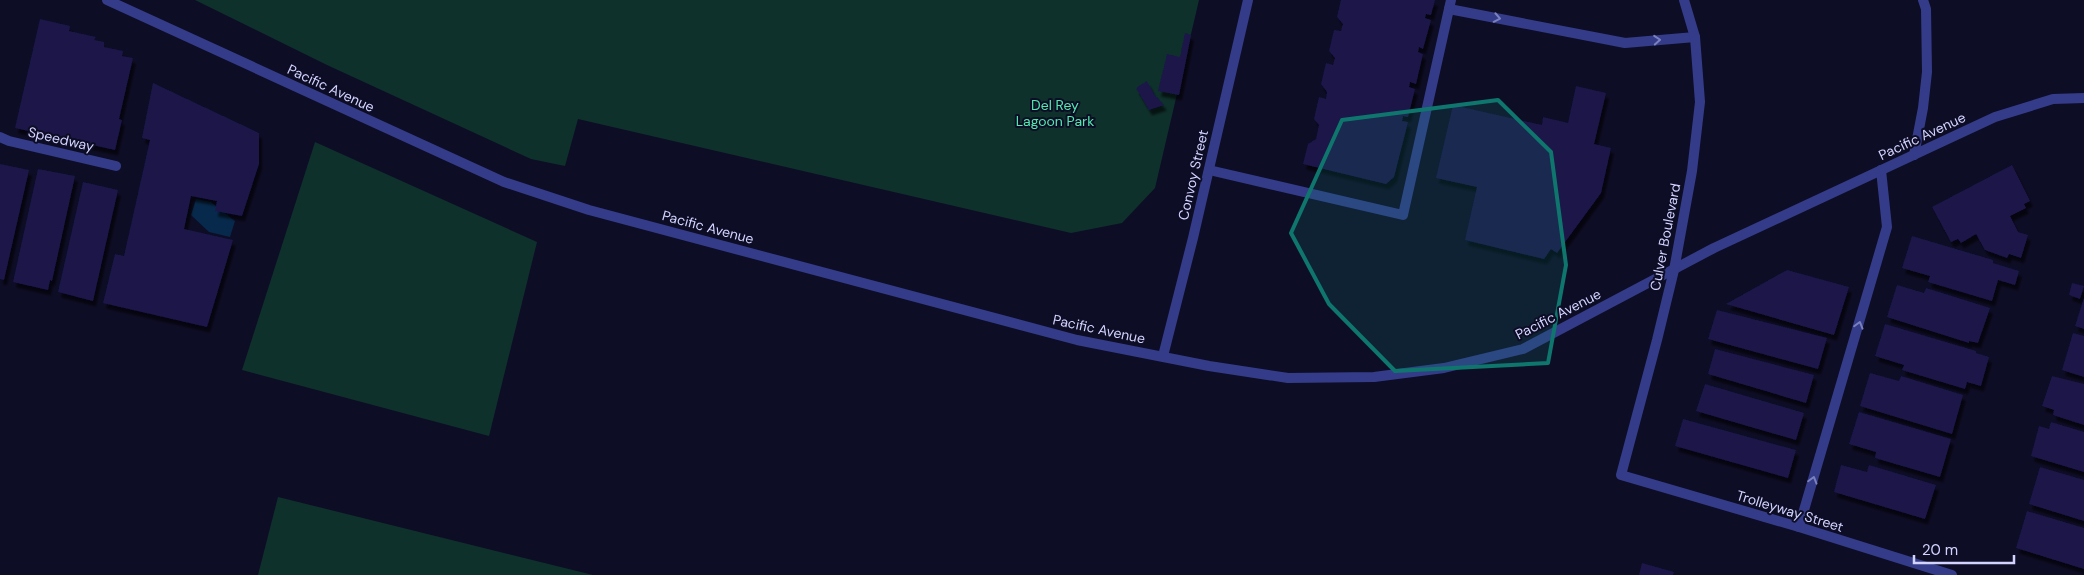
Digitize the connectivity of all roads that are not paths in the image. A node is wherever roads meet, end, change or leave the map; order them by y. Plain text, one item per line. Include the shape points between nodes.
1 (107, 0) edge
2 (1248, 0) edge
3 (1684, 0) edge
4 (1924, 0) edge
5 (1450, 4) edge
6 (1695, 37) junction
7 (2084, 98) edge
8 (0, 137) edge
9 (1914, 155) junction
10 (116, 166) dead end
11 (1209, 170) junction
12 (1881, 170) junction
13 (1674, 270) junction
14 (1163, 356) junction
15 (1621, 475) joint
16 (1799, 527) junction
17 (1952, 575) edge

1 - 14 street, Pacific Avenue via 504,182 589,210 1077,340
2 - 11 street, Convoy Street
3 - 6 street, Culver Boulevard
4 - 9 street via 1927,72 1924,108
5 -> 6 street via 1625,43
5 - 11 street via 1403,215
6 - 13 street, Culver Boulevard via 1700,102 1692,171
7 - 9 street, Pacific Avenue via 2053,99 1995,117
8 - 10 street, Speedway
9 - 12 street, Pacific Avenue
11 - 14 street, Convoy Street
12 - 13 street, Pacific Avenue
16 -> 12 street via 1887,227
13 - 14 street, Pacific Avenue via 1523,349 1444,368 1374,377 1288,378
13 - 15 street, Culver Boulevard
15 - 16 street, Trolleyway Street
16 - 17 street, Trolleyway Street

